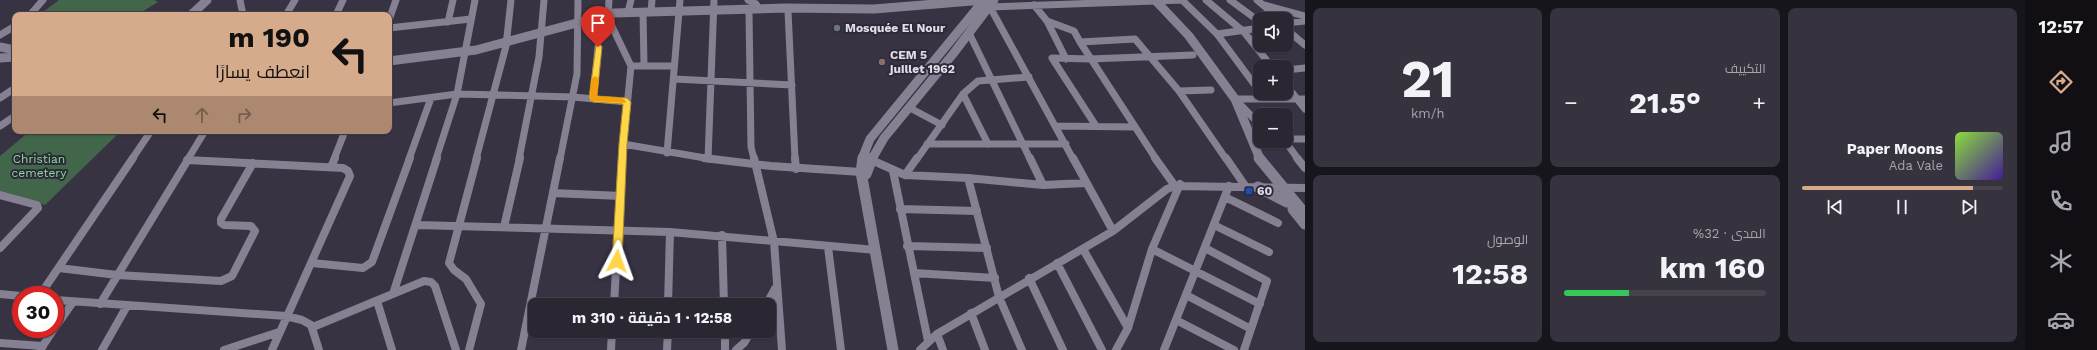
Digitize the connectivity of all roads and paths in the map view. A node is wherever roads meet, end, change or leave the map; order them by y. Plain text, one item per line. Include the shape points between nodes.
1 (43, 0) edge
2 (207, 0) edge
3 (240, 0) edge
4 (295, 0) edge
5 (343, 0) edge
6 (396, 0) edge
7 (453, 0) edge
8 (475, 0) edge
9 (511, 0) edge
10 (544, 0) edge
11 (578, 0) edge
12 (609, 0) edge
13 (631, 0) edge
14 (652, 0) edge
15 (680, 0) edge
16 (714, 0) edge
17 (748, 0) edge
18 (1182, 0) edge
19 (1206, 0) edge
20 (1230, 0) edge
21 (1257, 0) edge
22 (1156, 1) edge
23 (987, 2) edge
24 (1065, 2) edge
25 (930, 3) edge
26 (1034, 5) junction
27 (1264, 5) junction
28 (759, 8) junction
29 (788, 11) junction
30 (33, 12) edge
31 (194, 12) edge
32 (242, 12) edge
33 (288, 12) edge
34 (337, 12) edge
35 (392, 12) edge
36 (628, 12) junction
37 (713, 12) junction
38 (749, 12) junction
39 (1273, 12) edge
40 (645, 13) junction
41 (680, 13) junction
42 (608, 16) junction
43 (1305, 16) edge
44 (1253, 17) edge
45 (472, 19) junction
46 (1305, 21) edge
47 (448, 22) junction
48 (1047, 22) junction
49 (1293, 22) edge
50 (578, 24) junction
51 (12, 28) edge
52 (392, 28) edge
53 (1253, 30) edge
54 (1244, 32) junction
55 (969, 33) junction
56 (543, 34) junction
57 (1217, 34) junction
58 (0, 35) edge
59 (1293, 35) edge
60 (1080, 42) junction
61 (506, 44) junction
62 (1305, 45) edge
63 (0, 47) edge
64 (598, 47) dead end
65 (12, 49) edge
66 (465, 54) junction
67 (1193, 55) dead end
68 (12, 57) edge
69 (1150, 57) junction
70 (0, 58) edge
71 (1066, 59) junction
72 (1090, 59) junction
73 (1266, 60) edge
74 (392, 62) edge
75 (644, 65) junction
76 (631, 66) junction
77 (673, 66) junction
78 (1305, 68) edge
79 (1293, 69) edge
80 (1029, 77) junction
81 (674, 80) junction
82 (712, 80) junction
83 (992, 80) junction
84 (751, 83) junction
85 (1253, 83) edge
86 (792, 86) junction
87 (12, 90) edge
88 (1210, 90) dead end
89 (1179, 91) junction
90 (1293, 93) edge
91 (457, 94) junction
92 (962, 94) junction
93 (494, 95) junction
94 (1253, 96) edge
95 (532, 97) junction
96 (573, 97) junction
97 (0, 98) edge
98 (431, 98) junction
99 (593, 98) junction
100 (1293, 98) edge
101 (1297, 98) junction
102 (1235, 99) junction
103 (1305, 99) edge
104 (627, 102) junction
105 (392, 103) edge
106 (910, 108) junction
107 (1305, 109) edge
108 (12, 118) edge
109 (1253, 118) edge
110 (942, 125) junction
111 (0, 126) edge
112 (1056, 126) junction
113 (1096, 126) junction
114 (1134, 127) junction
115 (149, 134) edge
116 (203, 134) edge
117 (344, 134) edge
118 (1253, 136) edge
119 (1305, 139) edge
120 (1293, 140) edge
121 (623, 144) junction
122 (927, 144) junction
123 (988, 144) junction
124 (1023, 144) junction
125 (1066, 144) junction
126 (1257, 148) edge
127 (1291, 148) edge
128 (667, 153) junction
129 (866, 157) junction
130 (708, 159) junction
131 (187, 160) junction
132 (253, 163) junction
133 (754, 165) junction
134 (331, 167) junction
135 (1305, 168) edge
136 (796, 169) junction
137 (893, 171) junction
138 (905, 175) junction
139 (863, 176) junction
140 (968, 178) junction
141 (1086, 183) junction
142 (1043, 185) junction
143 (1178, 185) junction
144 (1229, 186) junction
145 (1246, 187) junction
146 (1258, 187) junction
147 (1305, 188) edge
148 (1280, 189) junction
149 (553, 193) junction
150 (0, 195) edge
151 (621, 196) junction
152 (1225, 197) junction
153 (1287, 202) junction
154 (900, 209) junction
155 (977, 212) junction
156 (1305, 214) edge
157 (1278, 223) dead end
158 (1305, 224) edge
159 (417, 225) junction
160 (1214, 225) junction
161 (458, 226) junction
162 (504, 227) junction
163 (546, 230) junction
164 (1113, 231) junction
165 (619, 232) junction
166 (670, 232) junction
167 (722, 235) junction
168 (774, 242) junction
169 (907, 246) junction
170 (0, 247) edge
171 (828, 247) junction
172 (987, 248) junction
173 (1205, 248) junction
174 (1083, 249) junction
175 (1152, 249) junction
176 (876, 250) junction
177 (1269, 252) dead end
178 (312, 263) junction
179 (1057, 263) junction
180 (59, 268) junction
181 (1195, 272) junction
182 (914, 273) junction
183 (118, 274) junction
184 (995, 278) junction
185 (1029, 278) junction
186 (46, 286) edge
187 (776, 287) junction
188 (0, 294) edge
189 (393, 294) junction
190 (12, 295) edge
191 (1186, 295) junction
192 (999, 297) junction
193 (614, 298) edge
194 (668, 298) edge
195 (724, 298) edge
196 (770, 298) edge
197 (64, 301) edge
198 (377, 301) junction
199 (72, 302) junction
200 (100, 304) junction
201 (1260, 304) junction
202 (127, 306) junction
203 (971, 313) junction
204 (64, 315) edge
205 (286, 316) junction
206 (1176, 320) junction
207 (313, 327) junction
208 (1128, 328) junction
209 (1251, 329) junction
210 (279, 332) junction
211 (937, 334) junction
212 (49, 338) edge
213 (612, 338) edge
214 (668, 338) edge
215 (725, 338) edge
216 (747, 338) edge
217 (0, 343) edge
218 (42, 348) edge
219 (923, 348) edge
220 (1167, 349) edge
221 (102, 350) edge
222 (224, 350) edge
223 (272, 350) edge
224 (319, 350) edge
225 (392, 350) edge
226 (456, 350) edge
227 (469, 350) edge
228 (522, 350) edge
229 (611, 350) edge
230 (667, 350) edge
231 (725, 350) edge
232 (736, 350) edge
233 (782, 350) edge
234 (842, 350) edge
235 (893, 350) edge
236 (943, 350) edge
237 (985, 350) edge
238 (1022, 350) edge
239 (1063, 350) edge
240 (1102, 350) edge
241 (1116, 350) edge
242 (1234, 350) edge
243 (1244, 350) edge

1 - 30 street
2 - 31 street
3 - 32 street
4 - 33 street
5 - 34 street
6 - 35 street
7 - 47 street
8 - 45 street
9 - 61 street
10 - 56 street
11 - 50 street
12 - 42 street
13 - 36 street
14 - 40 street
15 - 41 street
16 - 37 street
17 - 28 street
18 - 22 street
18 - 57 street
19 - 54 street
20 - 44 street
21 - 27 street
22 - 24 street
22 - 102 street via 1189,36
23 - 25 street
23 - 26 street
23 - 29 street via 893,12
23 - 55 street
23 - 80 street
23 - 129 street via 870,139 865,146
24 - 26 street
25 - 28 street via 874,9
26 - 48 street
27 - 39 street
27 - 43 street
28 - 37 street
29 - 38 street
29 - 86 street
36 - 40 street
36 - 42 street
37 - 38 street
37 - 41 street
37 - 82 street
38 - 84 street
40 - 41 street
40 - 42 street
40 - 75 street
41 - 77 street
42 - 50 street
42 - 76 street
45 - 47 street
45 - 66 street
46 - 49 street
47 - 52 street
48 - 60 street via 1074,31
48 - 71 street
50 - 56 street
50 - 96 street via 577,74
51 - 58 street
53 - 54 street
54 - 57 street
54 - 73 street
55 - 83 street
55 - 106 street
56 - 61 street
56 - 95 street
57 - 85 street
59 - 62 street
60 - 69 street via 1135,39
60 - 72 street
61 - 66 street
61 - 93 street
63 - 65 street
64 - 99 street
66 - 74 street
66 - 91 street
67 - 69 street
68 - 70 street
69 - 72 street
69 - 89 street
71 - 72 street
71 - 113 street via 1052,58
72 - 114 street
75 - 76 street
75 - 77 street
76 - 104 street
77 - 81 street
78 - 79 street
80 - 83 street
80 - 112 street
81 - 82 street
81 - 128 street
82 - 84 street
82 - 130 street
83 - 92 street via 978,81
83 - 124 street
84 - 86 street
84 - 133 street via 751,147
86 - 136 street
87 - 97 street
88 - 89 street
89 - 145 street
90 - 101 street
91 - 93 street
91 - 98 street
91 - 159 street
92 - 110 street
92 - 123 street
93 - 95 street
93 - 161 street
94 - 102 street
95 - 96 street
95 - 162 street
96 - 99 street
96 - 149 street
98 - 105 street
98 - 178 street via 372,262 363,268
99 - 104 street
100 - 101 street
101 - 103 street
101 - 107 street
102 - 109 street
102 - 118 street
104 - 121 street
106 - 110 street
106 - 129 street
108 - 111 street
110 - 122 street
112 - 113 street
112 - 125 street
113 - 114 street
114 - 143 street
115 - 180 street
116 - 131 street
117 - 134 street
119 - 120 street
121 - 128 street
121 - 151 street
122 - 123 street
122 - 138 street
123 - 124 street
124 - 125 street
124 - 142 street
125 - 141 street
126 - 148 street via 1261,161
127 - 135 street
128 - 130 street
129 - 137 street
129 - 139 street
130 - 133 street
131 - 132 street
131 - 183 street
132 - 134 street
132 - 183 street via 221,219 224,225 251,226 256,231 232,276 221,281
133 - 136 street
133 - 168 street
134 - 178 street via 343,168 350,176
136 - 139 street
137 - 138 street
137 - 154 street
138 - 140 street
139 - 176 street
140 - 142 street
140 - 155 street
141 - 142 street
141 - 164 street
143 - 144 street
143 - 164 street via 1167,189
143 - 175 street
144 - 145 street
144 - 152 street
145 - 146 street
146 - 148 street
146 - 153 street
147 - 148 street
148 - 153 street
148 - 156 street
149 - 151 street
149 - 163 street
150 - 170 street via 37,205 38,208
151 - 165 street
152 - 157 street
152 - 160 street
153 - 158 street
154 - 155 street
154 - 169 street
155 - 172 street
159 - 161 street
159 - 189 street
160 - 173 street
160 - 177 street
161 - 162 street
161 - 227 street via 449,263 466,279 480,304
162 - 163 street
163 - 165 street
163 - 228 street
164 - 174 street
165 - 166 street
165 - 193 street
166 - 167 street
166 - 194 street
167 - 168 street
167 - 195 street
168 - 171 street
168 - 187 street
169 - 172 street
169 - 182 street
171 - 176 street
171 - 234 street
172 - 184 street
173 - 181 street
173 - 201 street via 1267,280
174 - 179 street
174 - 208 street
175 - 181 street
175 - 208 street
176 - 235 street
178 - 205 street
179 - 185 street
179 - 240 street
180 - 183 street
180 - 186 street
181 - 191 street
181 - 201 street
182 - 184 street
182 - 219 street
183 - 200 street
184 - 192 street
185 - 192 street
185 - 239 street
187 - 196 street
187 - 233 street
188 - 190 street
189 - 198 street
189 - 226 street via 424,281 431,282 435,286
191 - 206 street
191 - 209 street
192 - 203 street
192 - 238 street
197 - 199 street
198 - 207 street
198 - 225 street
199 - 200 street
199 - 204 street
200 - 202 street
201 - 209 street
202 - 205 street
202 - 221 street
203 - 211 street
203 - 237 street
205 - 207 street via 308,321
205 - 210 street
206 - 220 street
206 - 242 street
207 - 224 street
208 - 241 street
209 - 243 street
210 - 222 street
210 - 223 street
211 - 219 street
211 - 236 street
212 - 218 street
213 - 229 street
214 - 230 street
215 - 231 street
216 - 232 street
217 - 218 street

